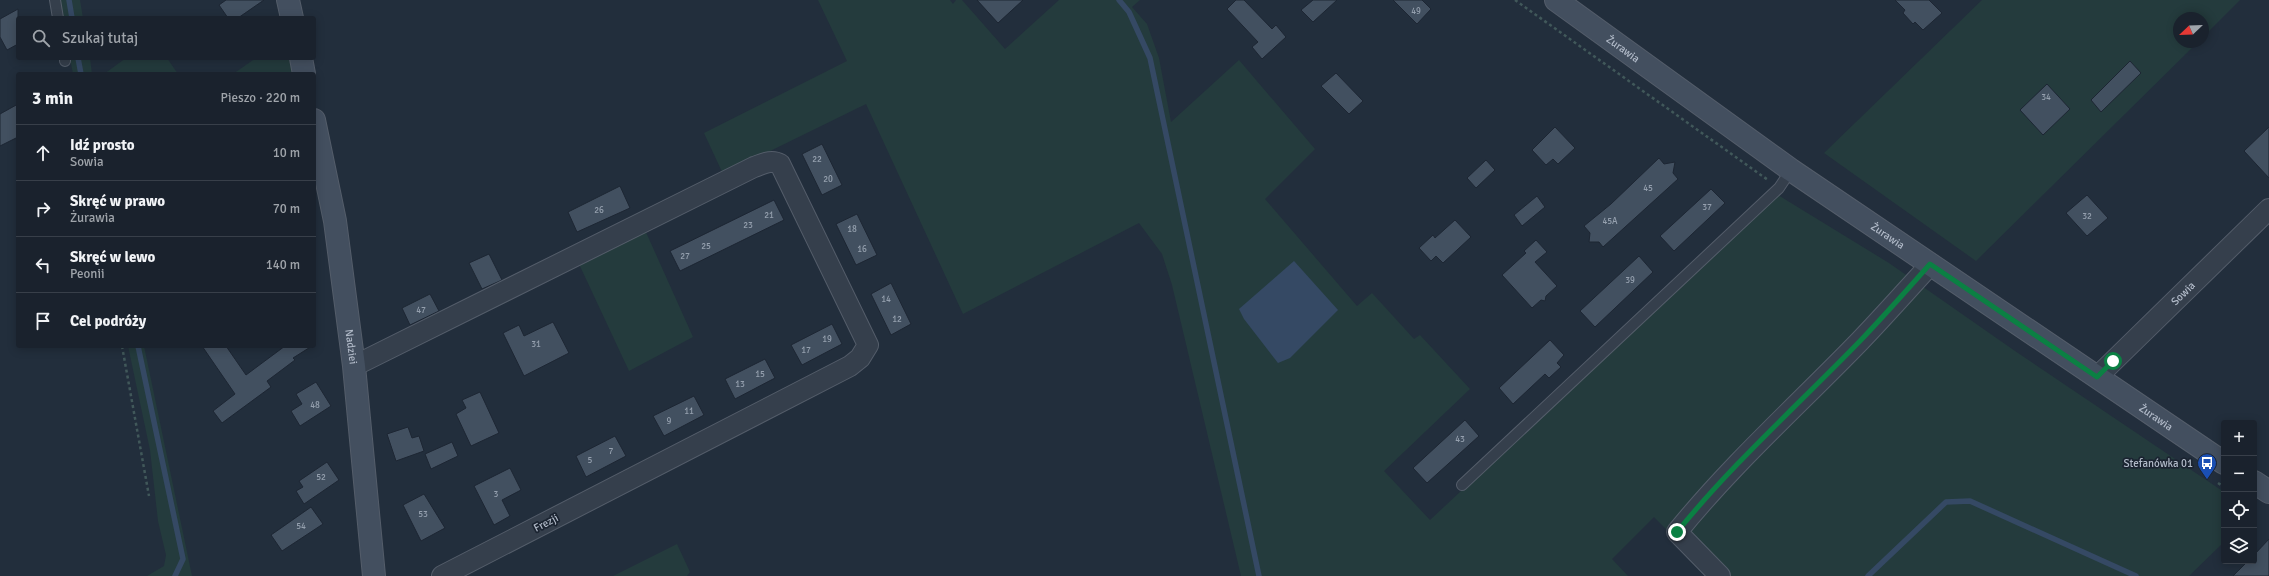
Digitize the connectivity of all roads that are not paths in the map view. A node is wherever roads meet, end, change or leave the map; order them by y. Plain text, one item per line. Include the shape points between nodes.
1 (55, 0) edge
2 (288, 0) edge
3 (1556, 0) edge
4 (58, 16) edge
5 (292, 16) edge
6 (301, 60) edge
7 (304, 72) edge
8 (316, 129) edge
9 (1791, 170) junction
10 (2269, 209) edge
11 (1930, 264) junction
12 (354, 366) junction
13 (2097, 377) junction
14 (2221, 461) edge
15 (2257, 484) edge
16 (1462, 485) dead end
17 (2269, 492) edge
18 (374, 576) edge
19 (442, 576) edge
20 (1720, 576) edge

1 - 4 lane
2 - 5 main road
3 - 9 main road, Żurawia
6 - 7 main road
8 - 12 main road, Nadziei via 336,221
9 - 11 main road, Żurawia
9 - 16 lane via 1779,188
10 - 13 street, Sowia
11 - 13 main road, Żurawia
11 - 20 street via 1860,341 1766,434 1677,532
12 - 18 main road, Nadziei
12 - 19 street, Frezji via 754,167 775,161 780,164 868,345 860,358 850,366
13 - 14 main road, Żurawia
15 - 17 main road

